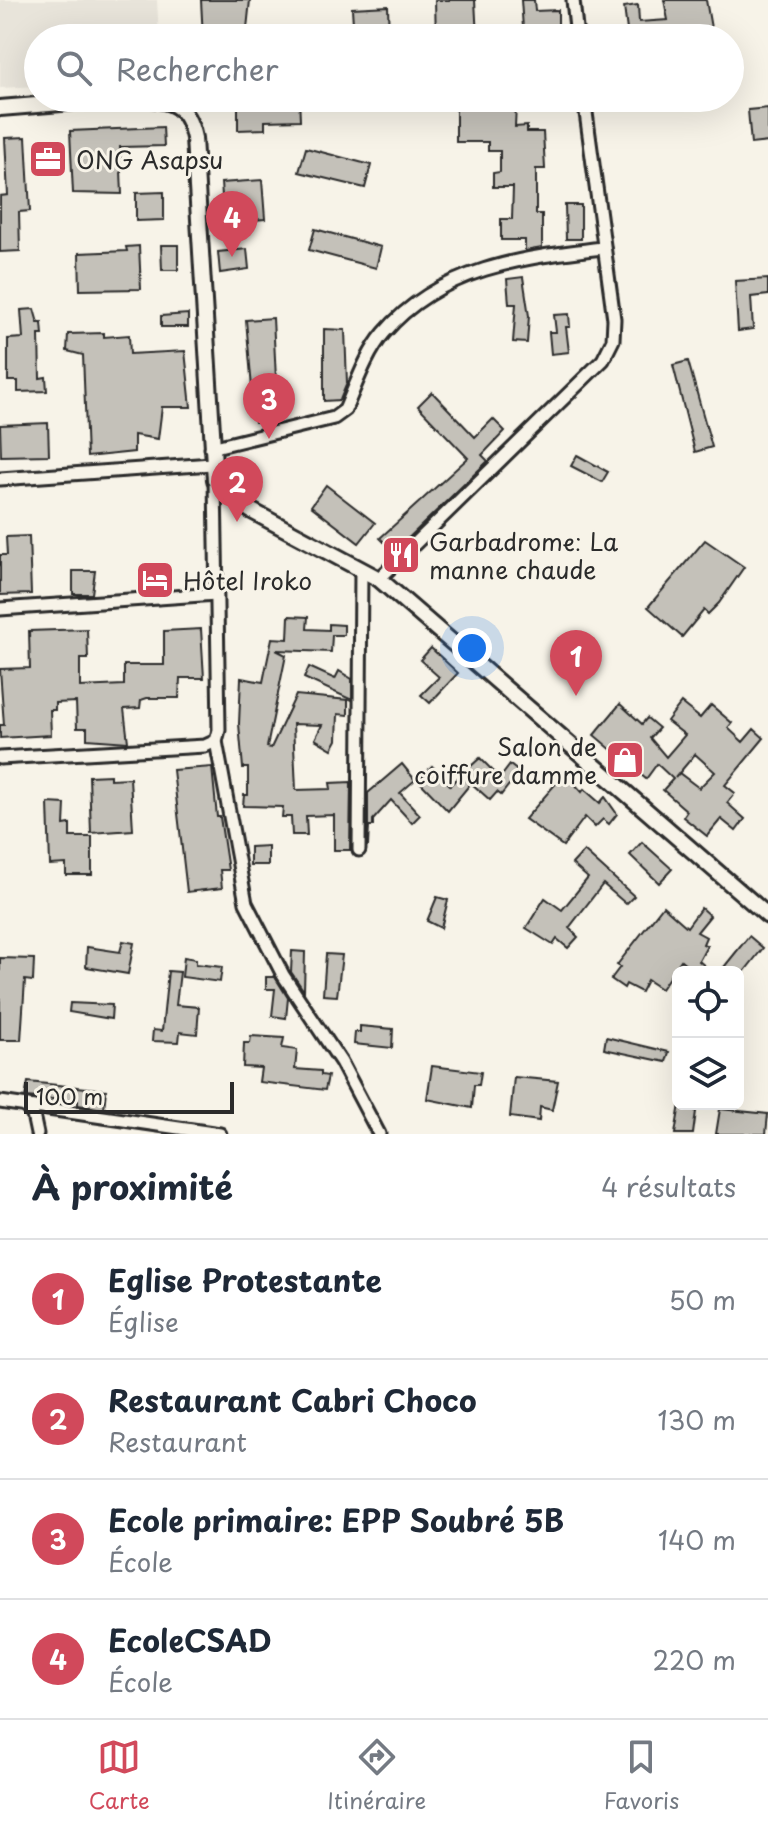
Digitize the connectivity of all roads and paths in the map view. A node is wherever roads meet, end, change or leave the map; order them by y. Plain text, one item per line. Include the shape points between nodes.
1 (573, 0) edge
2 (576, 24) edge
3 (24, 106) edge
4 (0, 108) edge
5 (184, 112) edge
6 (586, 112) edge
7 (603, 248) junction
8 (211, 448) junction
9 (212, 464) junction
10 (0, 479) edge
11 (215, 480) junction
12 (361, 569) junction
13 (379, 579) junction
14 (216, 594) junction
15 (0, 609) edge
16 (216, 741) junction
17 (0, 758) edge
18 (359, 850) dead end
19 (768, 916) edge
20 (0, 1102) edge
21 (26, 1107) junction
22 (37, 1134) edge
23 (220, 1134) edge
24 (379, 1134) edge

1 - 2 street
3 - 4 street
5 - 8 street via 194,138
6 - 7 street
7 - 8 street via 526,257 471,273 405,311 382,335 345,410 334,418
7 - 13 street via 614,319 613,340 603,360
8 - 9 street
9 - 10 street
9 - 11 street
11 - 12 street via 250,510
11 - 14 street
12 - 13 street
12 - 18 street
13 - 19 street
14 - 15 street
14 - 16 street
16 - 17 street via 205,746
16 - 24 street via 246,903
20 - 21 street
21 - 22 street
21 - 23 street

